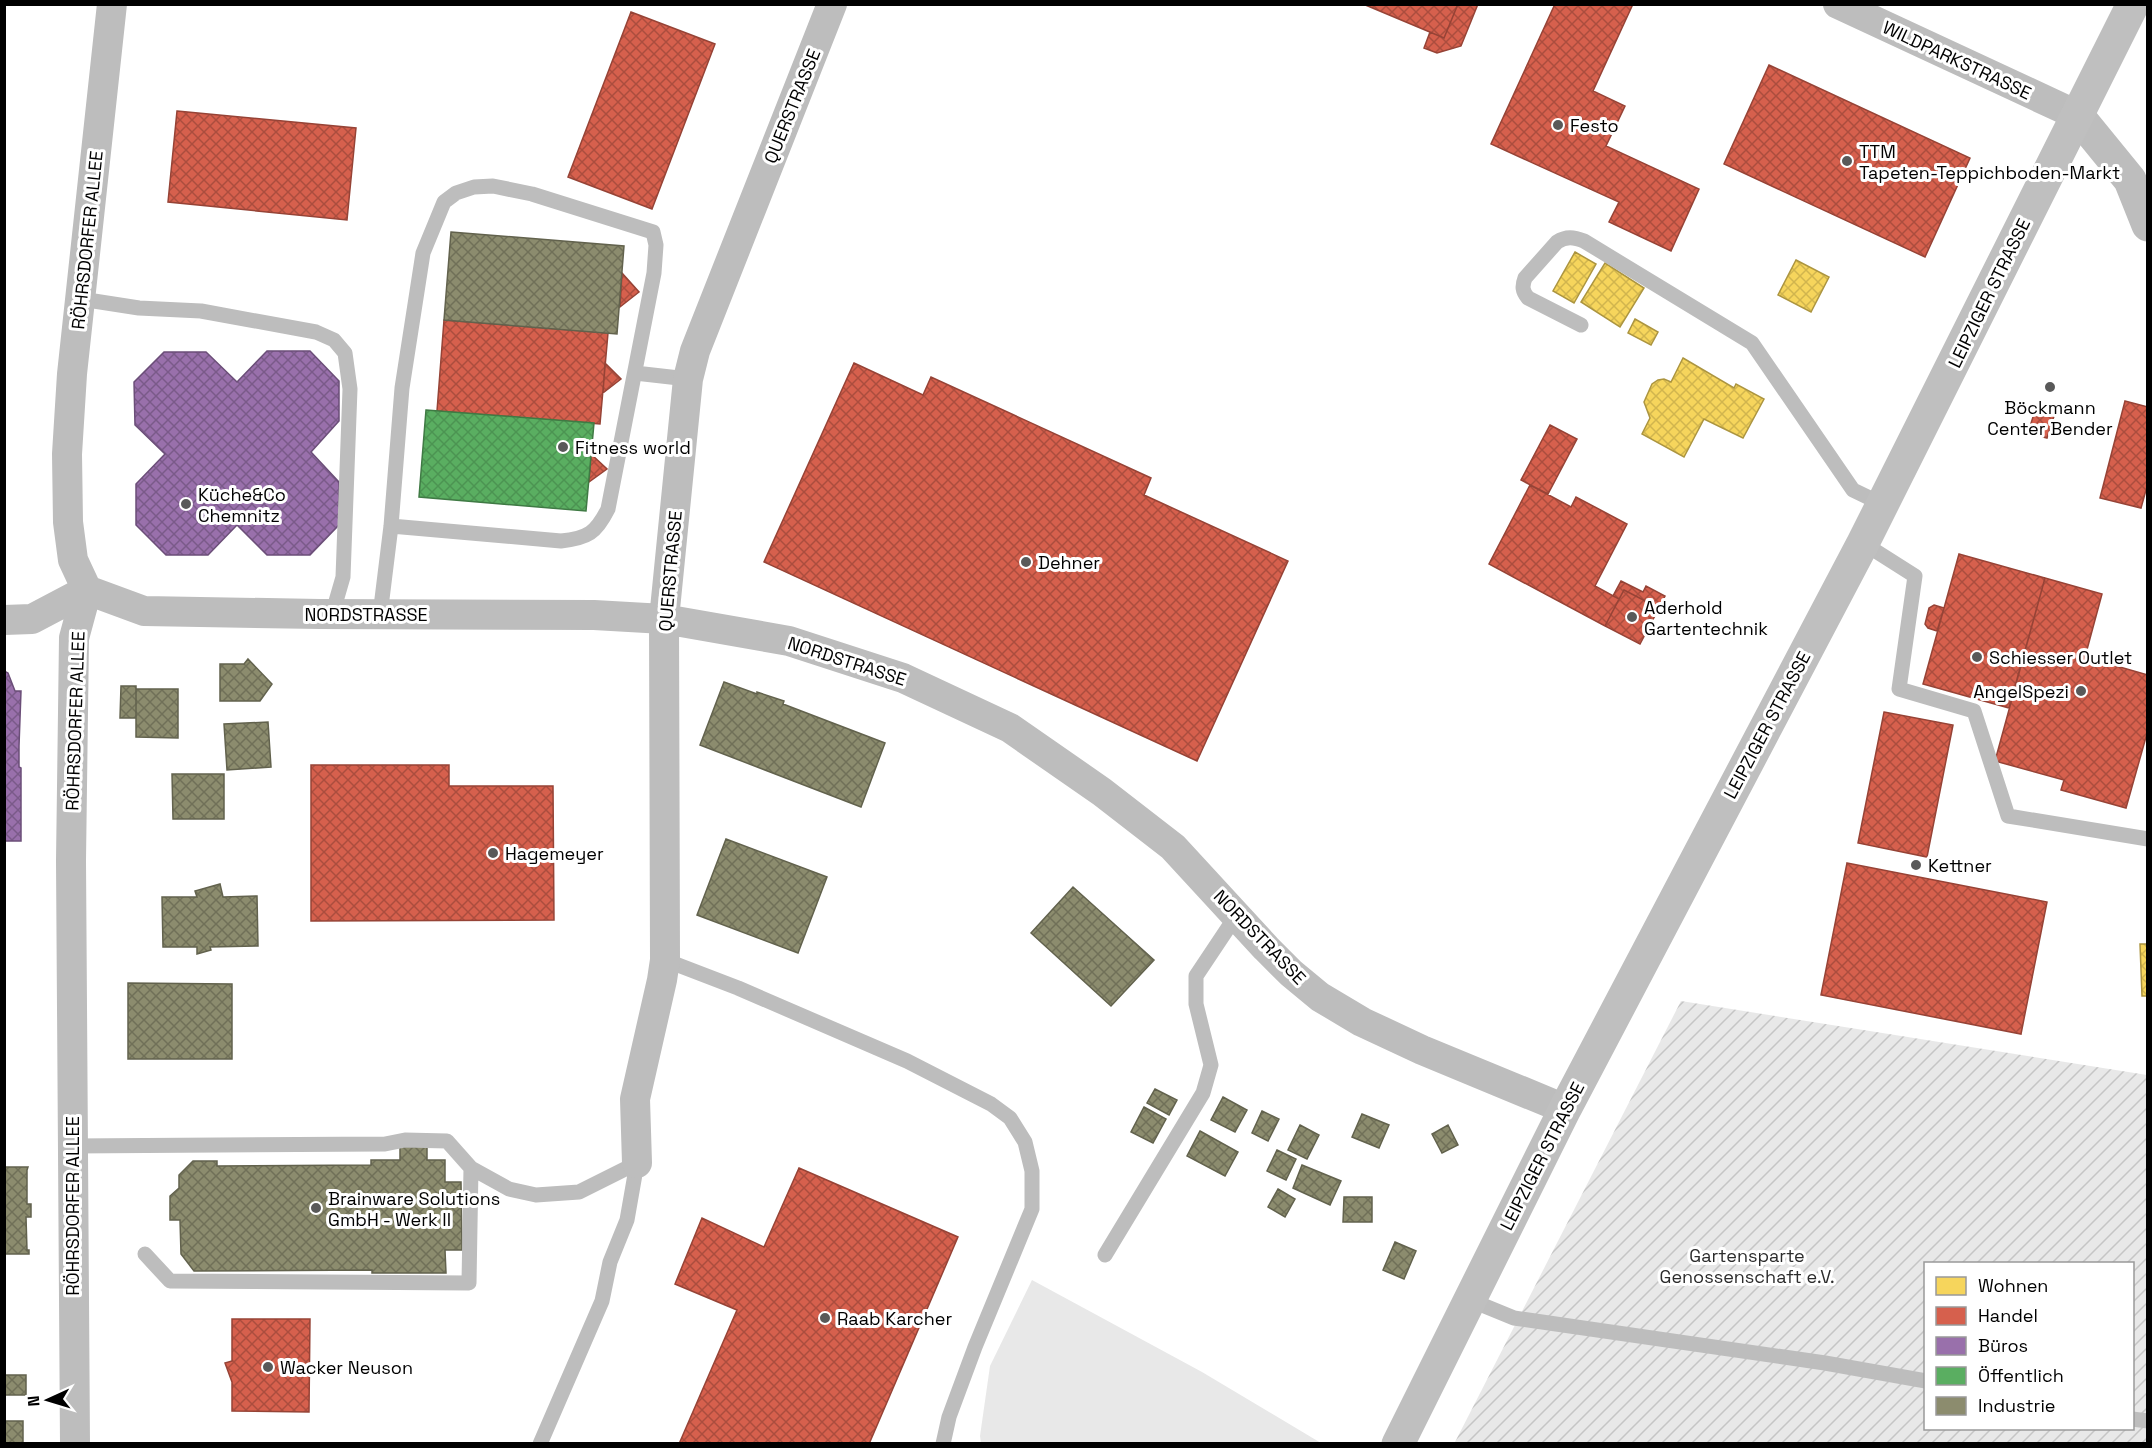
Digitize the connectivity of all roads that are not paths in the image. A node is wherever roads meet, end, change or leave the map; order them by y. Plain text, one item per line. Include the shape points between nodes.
1 (112, 4) edge
2 (832, 4) edge
3 (1838, 4) edge
4 (2133, 4) edge
5 (2077, 115) junction
6 (2148, 225) edge
7 (81, 299) junction
8 (1581, 325) dead end
9 (635, 374) junction
10 (688, 379) junction
11 (1882, 504) junction
12 (391, 526) junction
13 (1863, 543) junction
14 (87, 590) junction
15 (332, 615) junction
16 (380, 615) junction
17 (664, 619) junction
18 (4, 620) edge
19 (2148, 839) edge
20 (1236, 915) junction
21 (665, 960) junction
22 (1565, 1109) junction
23 (72, 1146) junction
24 (637, 1163) junction
25 (471, 1168) junction
26 (145, 1254) dead end
27 (1105, 1255) dead end
28 (1470, 1300) junction
29 (1924, 1381) edge
30 (75, 1443) edge
31 (540, 1443) edge
32 (943, 1443) edge
33 (1398, 1443) edge

1 - 7 street, RÖHRSDORFER ALLEE
2 - 10 street, QUERSTRASSE via 695,351
3 - 5 street, WILDPARKSTRASSE
4 - 5 main road, LEIPZIGER STRASSE
5 - 6 street via 2130,180
5 - 11 main road, LEIPZIGER STRASSE
7 - 14 street, RÖHRSDORFER ALLEE via 67,454 68,522 73,560
7 - 15 lane via 139,308 201,311 316,332 334,340 345,353 350,389 348,483 343,578
8 - 11 lane via 1528,298 1522,284 1557,242 1574,237 1752,343 1853,490
9 - 10 lane
9 - 12 lane via 608,509 590,534 561,542
9 - 12 lane via 654,273 653,232 493,186 456,193 444,202 423,253 402,388
10 - 17 street, QUERSTRASSE
11 - 13 main road, LEIPZIGER STRASSE
12 - 16 lane
13 - 19 lane via 1916,576 1899,689 1974,711 2008,816
13 - 22 main road, LEIPZIGER STRASSE
14 - 15 street, NORDSTRASSE via 144,611
14 - 18 street via 32,619
14 - 23 street, RÖHRSDORFER ALLEE via 74,638
15 - 16 street, NORDSTRASSE
16 - 17 street, NORDSTRASSE via 594,615
17 - 20 street, NORDSTRASSE via 799,644 903,678 1010,728 1173,847
17 - 21 street, QUERSTRASSE
20 - 22 street, NORDSTRASSE via 1291,973 1320,997 1362,1022
20 - 27 lane via 1196,976 1196,1004 1211,1065 1203,1093
21 - 24 street, QUERSTRASSE via 635,1099
21 - 32 lane via 907,1061 991,1104 1010,1118 1025,1142 1032,1171 1032,1209 975,1347
22 - 28 main road, LEIPZIGER STRASSE
23 - 25 lane via 447,1141
23 - 30 street, RÖHRSDORFER ALLEE
24 - 25 lane via 579,1192 536,1195 509,1190
24 - 31 lane via 627,1220 609,1262 602,1301
25 - 26 lane via 469,1283 170,1281
28 - 29 lane via 1514,1318
28 - 33 main road, LEIPZIGER STRASSE

